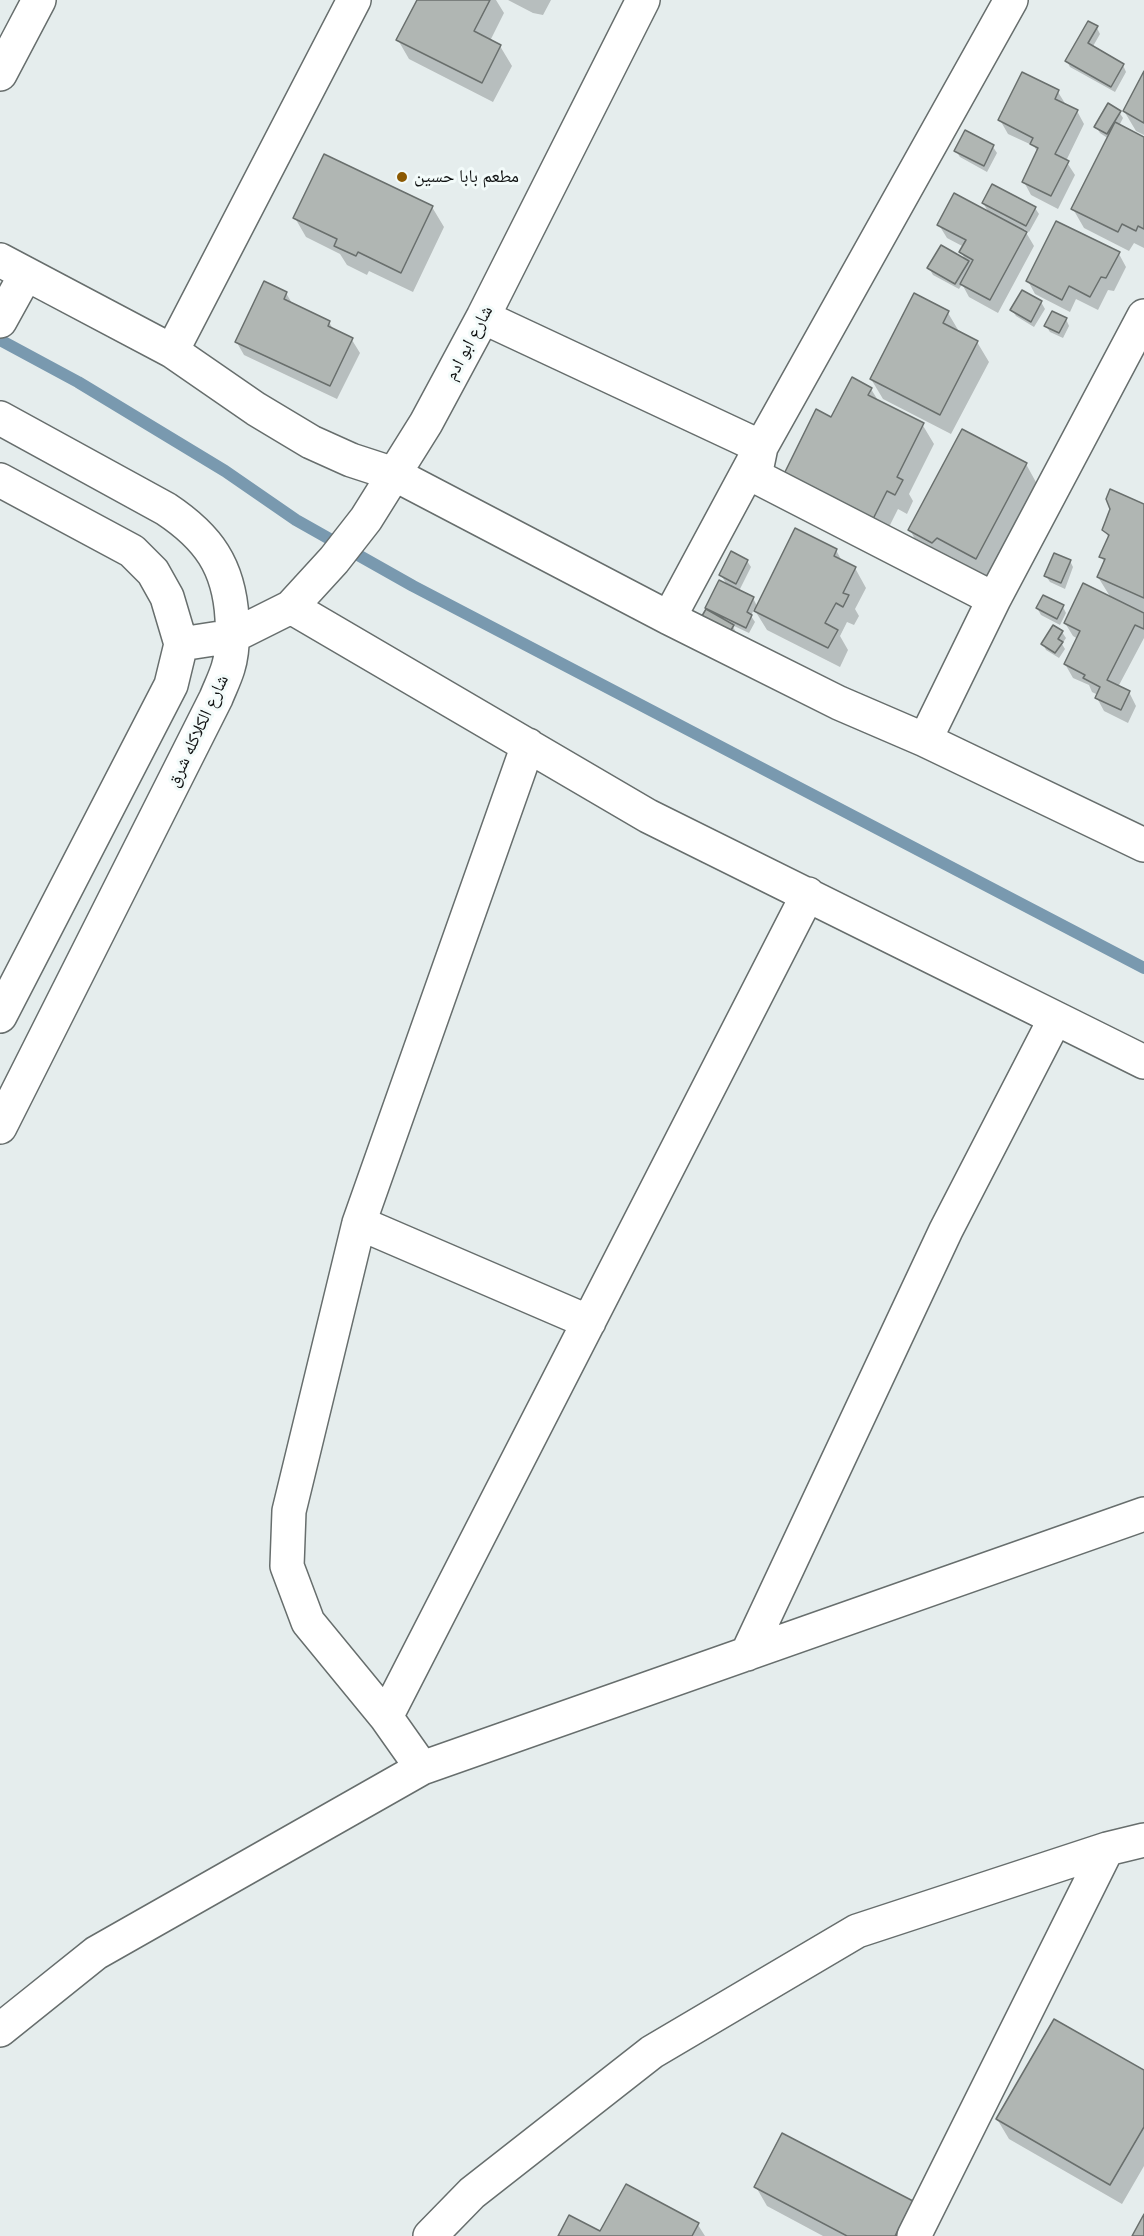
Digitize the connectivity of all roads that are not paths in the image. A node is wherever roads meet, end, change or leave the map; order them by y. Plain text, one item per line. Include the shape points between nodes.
1 (39, 0) edge
2 (354, 0) edge
3 (643, 0) edge
4 (1011, 0) edge
5 (0, 74) edge
6 (13, 267) edge
7 (1144, 316) edge
8 (483, 317) junction
9 (0, 321) edge
10 (172, 351) junction
11 (0, 418) edge
12 (761, 447) junction
13 (394, 474) junction
14 (0, 480) edge
15 (994, 599) junction
16 (291, 607) junction
17 (669, 618) junction
18 (233, 636) junction
19 (181, 644) junction
20 (924, 740) junction
21 (528, 745) junction
22 (1144, 845) edge
23 (808, 894) junction
24 (9, 973) edge
25 (0, 1016) edge
26 (1055, 1019) junction
27 (1144, 1062) edge
28 (0, 1127) edge
29 (359, 1223) junction
30 (589, 1322) junction
31 (1144, 1514) edge
32 (747, 1654) junction
33 (386, 1717) junction
34 (422, 1768) junction
35 (1144, 1840) edge
36 (1107, 1849) junction
37 (0, 2030) edge
38 (434, 2235) edge
39 (914, 2236) edge

1 - 5 street
2 - 10 street
3 - 8 street, شارع ابو ادم
4 - 12 street
6 - 9 street
6 - 10 street
7 - 15 street
8 - 12 street
8 - 13 street, شارع ابو ادم
10 - 13 street via 311,442
11 - 18 street, شارع الكلاكله شرق via 184,521 223,569 229,587
12 - 15 street via 755,476
12 - 17 street
13 - 16 street, شارع ابو ادم via 334,560
13 - 17 street
14 - 19 street via 132,551 153,572 167,597
15 - 20 street
16 - 18 street, شارع ابو ادم
16 - 21 street
17 - 20 street via 839,703
18 - 19 street, شارع ابو ادم
18 - 28 street, شارع الكلاكله شرق via 229,666 216,698
19 - 24 street via 171,685
20 - 22 street
21 - 23 street via 648,816
21 - 29 street
23 - 26 street
23 - 30 street
24 - 25 street
26 - 27 street
26 - 32 street via 946,1230
29 - 30 street
29 - 33 street via 289,1511 286,1566 308,1622
30 - 33 street
31 - 32 street
32 - 34 street
33 - 34 street
34 - 37 street via 96,1953
35 - 36 street
36 - 38 street via 857,1931 652,2052 472,2193
36 - 39 street

